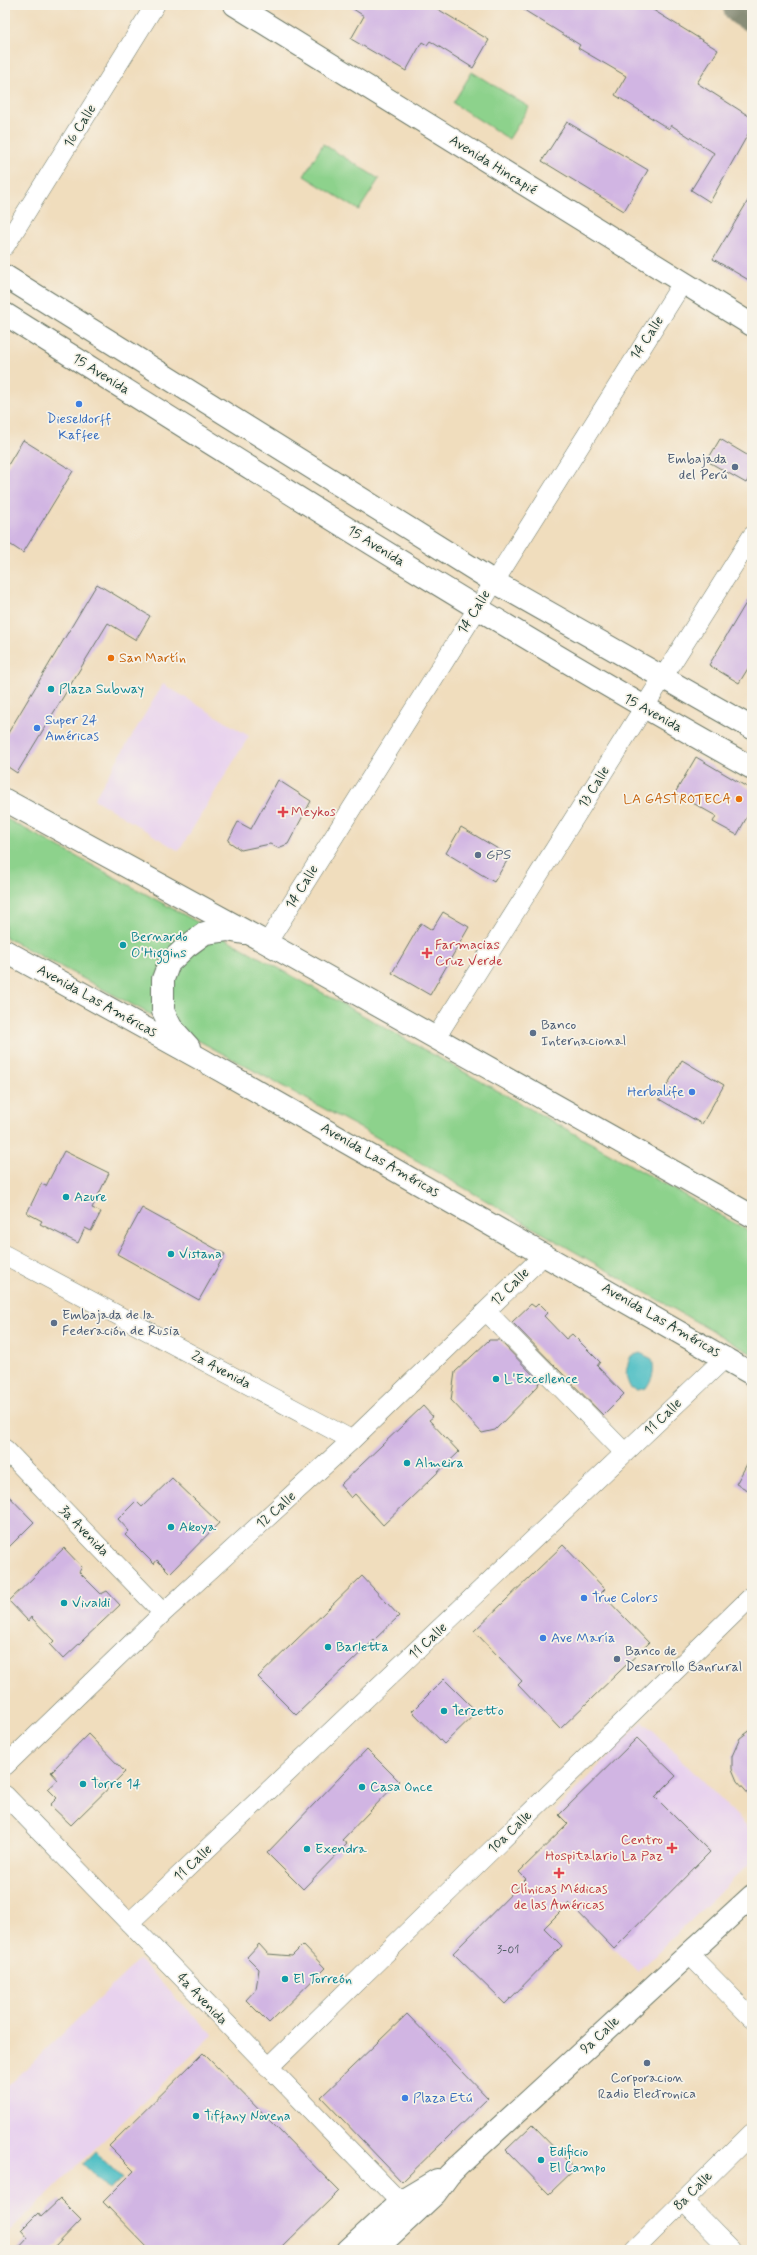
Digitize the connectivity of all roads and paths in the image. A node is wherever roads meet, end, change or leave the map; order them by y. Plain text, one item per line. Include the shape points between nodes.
1 (155, 5) edge
2 (235, 5) edge
3 (5, 246) edge
4 (5, 276) edge
5 (683, 282) junction
6 (5, 314) edge
7 (752, 326) edge
8 (752, 536) edge
9 (493, 581) junction
10 (477, 608) junction
11 (663, 677) junction
12 (644, 708) junction
13 (752, 728) edge
14 (752, 768) edge
15 (5, 800) edge
16 (260, 939) junction
17 (5, 951) edge
18 (435, 1039) junction
19 (199, 1058) junction
20 (752, 1216) edge
21 (545, 1254) junction
22 (5, 1255) edge
23 (486, 1310) junction
24 (726, 1357) junction
25 (752, 1374) edge
26 (352, 1440) junction
27 (5, 1449) edge
28 (625, 1453) junction
29 (752, 1596) edge
30 (163, 1613) junction
31 (5, 1766) edge
32 (5, 1795) edge
33 (752, 1896) edge
34 (129, 1923) junction
35 (688, 1953) junction
36 (752, 2018) edge
37 (268, 2068) junction
38 (752, 2133) edge
39 (449, 2174) junction
40 (683, 2201) junction
41 (400, 2202) junction
42 (395, 2232) junction
43 (348, 2250) edge
44 (376, 2250) edge
45 (634, 2250) edge
46 (731, 2250) edge

1 - 3 street, 16 Calle
2 - 5 main road, Avenida Hincapié
4 - 9 main road
5 - 7 main road, Avenida Hincapié
5 - 9 street, 14 Calle
6 - 10 main road, 15 Avenida
8 - 11 street, 13 Calle
9 - 10 street, 14 Calle
9 - 11 main road
10 - 12 main road, 15 Avenida
10 - 16 street, 14 Calle
11 - 12 street, 13 Calle
11 - 13 main road
12 - 14 main road, 15 Avenida
12 - 18 street, 13 Calle
15 - 16 main road
16 - 18 main road
16 - 19 main road via 227,930 205,933 169,963 163,978 163,1011 171,1027
17 - 19 main road, Avenida Las Américas
18 - 20 main road
19 - 21 main road, Avenida Las Américas
21 - 23 street, 12 Calle
21 - 24 main road, Avenida Las Américas
22 - 26 street, 2a Avenida
23 - 26 street, 12 Calle
23 - 28 street
24 - 25 main road, Avenida Las Américas
24 - 28 street, 11 Calle
26 - 30 street, 12 Calle
27 - 30 street, 3a Avenida
28 - 34 street, 11 Calle
29 - 37 street, 10a Calle
30 - 31 street, 12 Calle
32 - 34 street, 4a Avenida
33 - 35 main road, 9a Calle
34 - 37 street, 4a Avenida
35 - 36 street
35 - 39 main road, 9a Calle
37 - 41 street, 4a Avenida
38 - 40 street, 8a Calle
39 - 41 main road, 9a Calle
39 - 42 main road, 9a Calle via 435,2194
40 - 45 street, 8a Calle
40 - 46 street
41 - 42 main road
41 - 43 main road, 9a Calle
42 - 44 main road, 9a Calle

